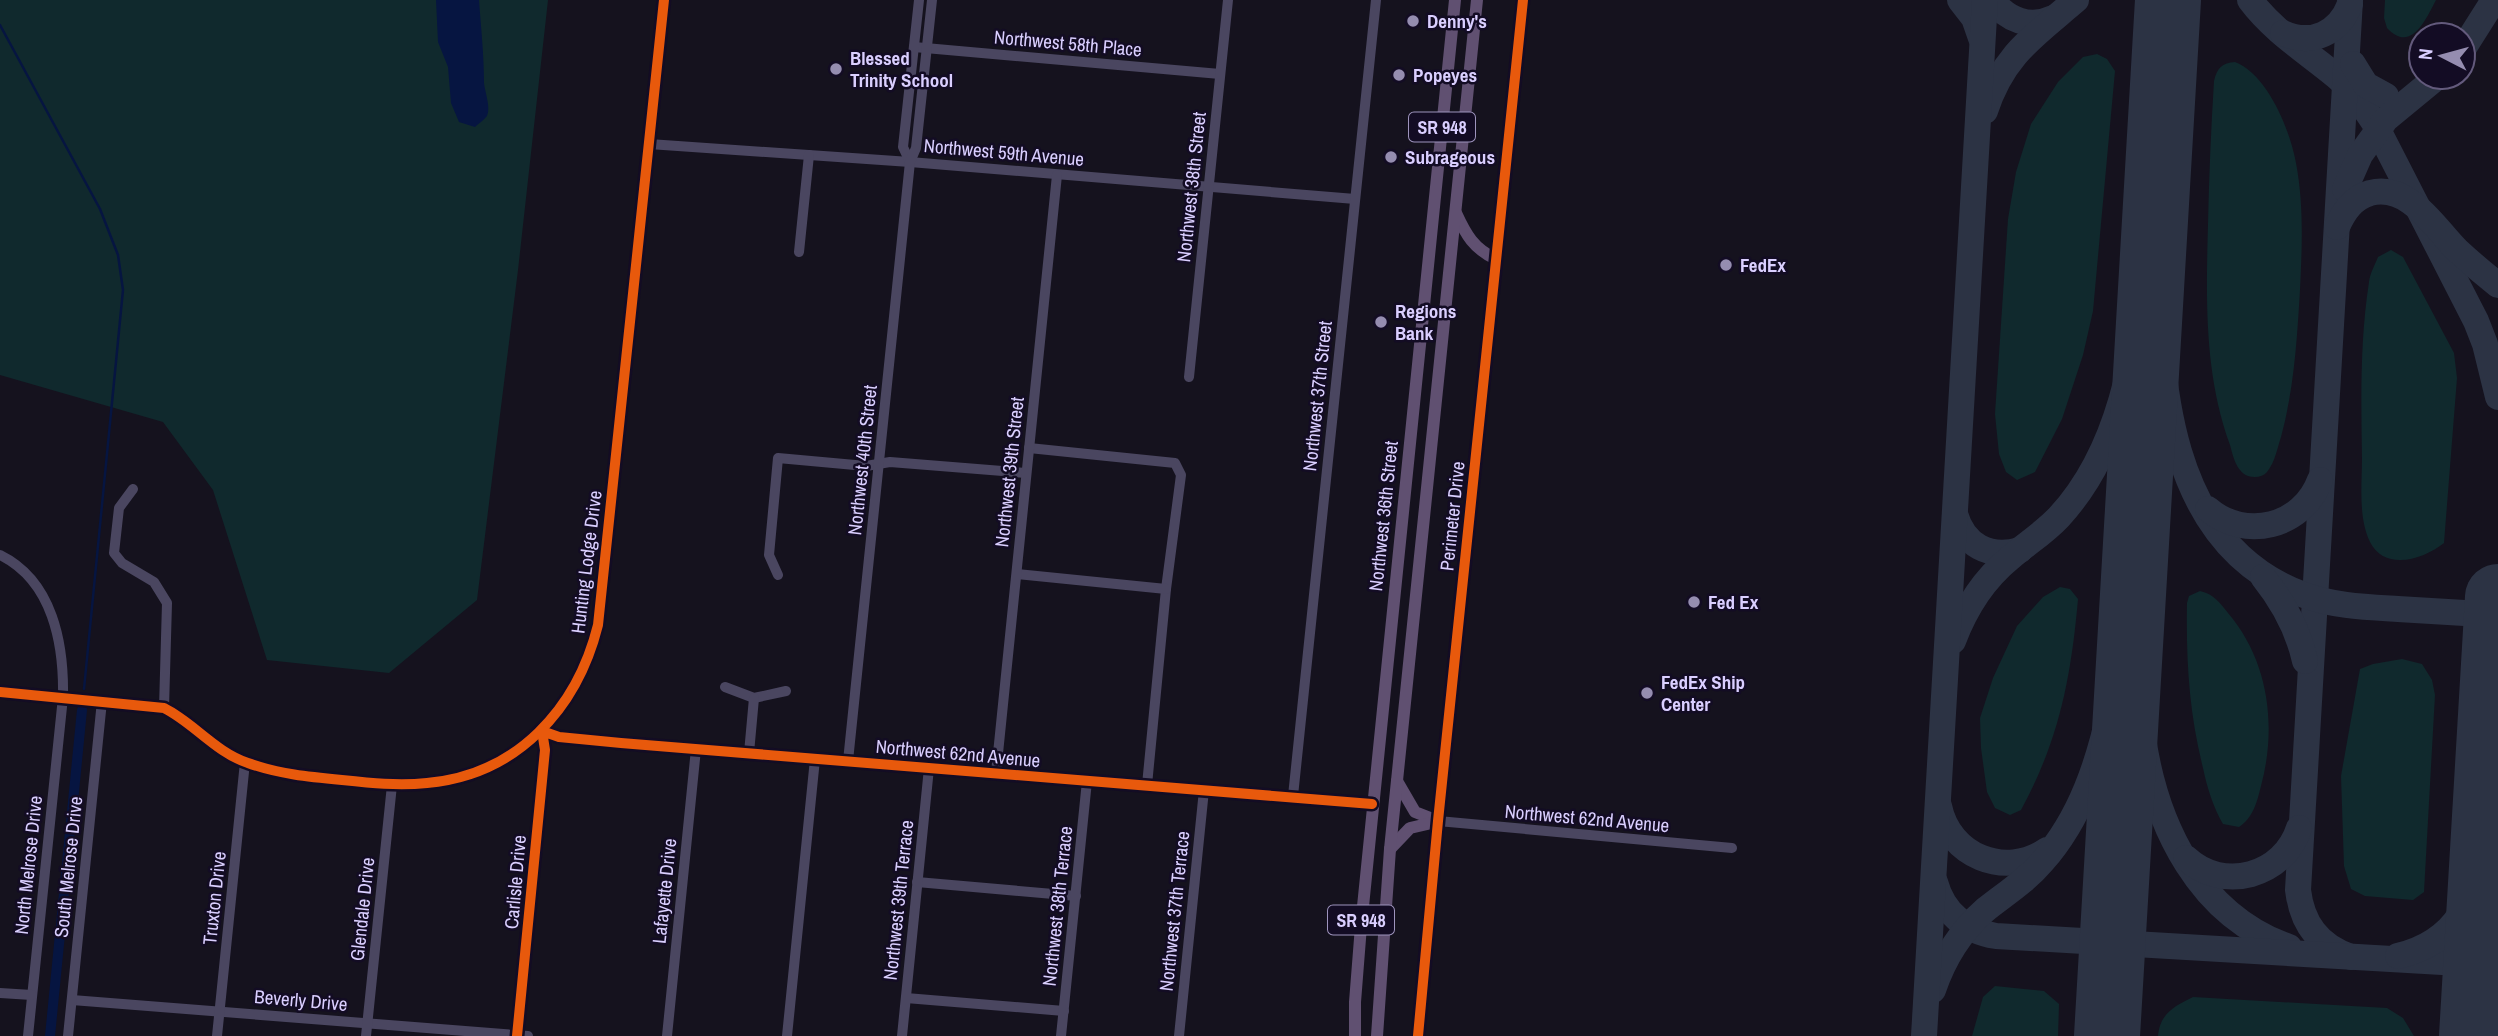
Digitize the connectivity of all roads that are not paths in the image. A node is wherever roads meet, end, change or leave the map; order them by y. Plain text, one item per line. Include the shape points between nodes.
1 (664, 0) edge
2 (919, 0) edge
3 (932, 0) edge
4 (1228, 0) edge
5 (1376, 0) edge
6 (1455, 0) edge
7 (1477, 0) edge
8 (1523, 0) edge
9 (914, 47) junction
10 (927, 48) junction
11 (1449, 61) junction
12 (1220, 74) junction
13 (1468, 91) junction
14 (649, 144) junction
15 (809, 155) junction
16 (911, 162) junction
17 (1057, 175) junction
18 (1209, 187) junction
19 (1355, 199) junction
20 (1456, 212) junction
21 (1454, 230) junction
22 (799, 252) dead end
23 (1429, 254) junction
24 (1496, 259) junction
25 (1449, 282) junction
26 (1189, 377) dead end
27 (1029, 448) junction
28 (878, 465) junction
29 (1026, 473) junction
30 (133, 489) dead end
31 (1403, 502) junction
32 (1425, 504) junction
33 (0, 555) edge
34 (778, 575) dead end
35 (1017, 575) junction
36 (1167, 589) junction
37 (725, 687) dead end
38 (786, 691) dead end
39 (0, 692) edge
40 (63, 697) junction
41 (754, 698) junction
42 (102, 701) junction
43 (164, 708) junction
44 (542, 731) junction
45 (696, 749) junction
46 (749, 753) junction
47 (816, 759) junction
48 (848, 761) junction
49 (245, 762) junction
50 (929, 768) junction
51 (996, 773) junction
52 (1087, 780) junction
53 (1397, 781) junction
54 (392, 785) junction
55 (1147, 785) junction
56 (1204, 790) junction
57 (1293, 796) junction
58 (1373, 804) junction
59 (1438, 821) junction
60 (1732, 848) dead end
61 (1390, 849) junction
62 (917, 883) junction
63 (1076, 897) junction
64 (0, 993) edge
65 (32, 995) junction
66 (906, 998) junction
67 (72, 1000) junction
68 (220, 1011) junction
69 (1064, 1011) junction
70 (367, 1023) junction
71 (27, 1036) edge
72 (68, 1036) edge
73 (217, 1036) edge
74 (366, 1036) edge
75 (517, 1036) edge
76 (528, 1036) edge
77 (667, 1036) edge
78 (787, 1036) edge
79 (902, 1036) edge
80 (1061, 1036) edge
81 (1178, 1036) edge
82 (1355, 1036) edge
83 (1377, 1036) edge
84 (1418, 1036) edge

1 - 14 street, Hunting Lodge Drive
2 - 9 street, Northwest 40th Street
3 - 10 street, Northwest 40th Street
4 - 12 street, Northwest 38th Street
5 - 19 street, Northwest 37th Street
6 - 11 main road, Northwest 36th Street / SR 948
7 - 13 main road, SR 948
8 - 24 street, Perimeter Drive
9 - 10 street, Northwest 58th Place
9 - 16 street, Northwest 40th Street via 903,147
10 - 12 street, Northwest 58th Place
10 - 16 street, Northwest 40th Street
11 - 13 main road
11 - 23 main road, Northwest 36th Street / SR 948
12 - 18 street, Northwest 38th Street
13 - 20 main road, SR 948
14 - 15 street, Northwest 59th Avenue
14 - 44 street, Hunting Lodge Drive via 598,625 581,676
15 - 16 street, Northwest 59th Avenue
15 - 22 street
16 - 17 street, Northwest 59th Avenue
16 - 28 street, Northwest 40th Street
17 - 18 street, Northwest 59th Avenue
17 - 27 street, Northwest 39th Street
18 - 19 street, Northwest 59th Avenue
18 - 26 street, Northwest 38th Street
19 - 57 street, Northwest 37th Street
20 - 21 main road, SR 948
20 - 24 main road via 1470,241
21 - 23 main road
21 - 25 main road, SR 948
23 - 25 main road
23 - 31 main road, Northwest 36th Street / SR 948
24 - 59 street, Perimeter Drive
25 - 32 main road, SR 948
27 - 29 street, Northwest 39th Street
27 - 36 street via 1175,463 1181,475
28 - 29 street via 890,462
28 - 34 street via 778,458 769,555
28 - 48 street, Northwest 40th Street
29 - 35 street, Northwest 39th Street
30 - 43 street via 119,508 114,553 122,563 155,582 167,603
31 - 32 main road
31 - 58 main road, Northwest 36th Street / SR 948
32 - 53 main road, SR 948
33 - 40 street via 26,574 55,621 64,665
35 - 36 street
35 - 51 street, Northwest 39th Street
36 - 55 street
37 - 41 street
38 - 41 street
39 - 40 street, Hunting Lodge Drive
40 - 42 street, Hunting Lodge Drive
40 - 65 street, North Melrose Drive
41 - 46 street
42 - 43 street, Hunting Lodge Drive
42 - 67 street, South Melrose Drive
43 - 49 street, Hunting Lodge Drive
44 - 45 street, Northwest 62nd Avenue via 559,737
44 - 54 street, Hunting Lodge Drive via 505,757 468,774
44 - 75 street, Carlisle Drive via 545,750
45 - 46 street, Northwest 62nd Avenue
45 - 77 street, Lafayette Drive
46 - 47 street, Northwest 62nd Avenue
47 - 48 street, Northwest 62nd Avenue
47 - 78 street
48 - 50 street, Northwest 62nd Avenue
49 - 54 street, Hunting Lodge Drive via 279,773
49 - 68 street, Truxton Drive
50 - 51 street, Northwest 62nd Avenue
50 - 62 street, Northwest 39th Terrace
51 - 52 street, Northwest 62nd Avenue
52 - 55 street, Northwest 62nd Avenue
52 - 63 street, Northwest 38th Terrace
53 - 59 main road via 1415,812
53 - 61 main road, SR 948
54 - 70 street, Glendale Drive
55 - 56 street, Northwest 62nd Avenue
56 - 57 street, Northwest 62nd Avenue
56 - 81 street, Northwest 37th Terrace
57 - 58 street, Northwest 62nd Avenue
58 - 82 main road, Northwest 36th Street / SR 948
59 - 60 street, Northwest 62nd Avenue
59 - 61 main road via 1410,828
59 - 84 street, Perimeter Drive
61 - 83 main road, SR 948
62 - 63 street
62 - 66 street, Northwest 39th Terrace
63 - 69 street, Northwest 38th Terrace
64 - 65 street
65 - 71 street, North Melrose Drive
66 - 69 street
66 - 79 street, Northwest 39th Terrace
67 - 68 street, Beverly Drive
67 - 72 street, South Melrose Drive
68 - 70 street, Beverly Drive
68 - 73 street, Truxton Drive
69 - 80 street, Northwest 38th Terrace
70 - 74 street, Glendale Drive
70 - 75 street, Beverly Drive
75 - 76 street, Beverly Drive

